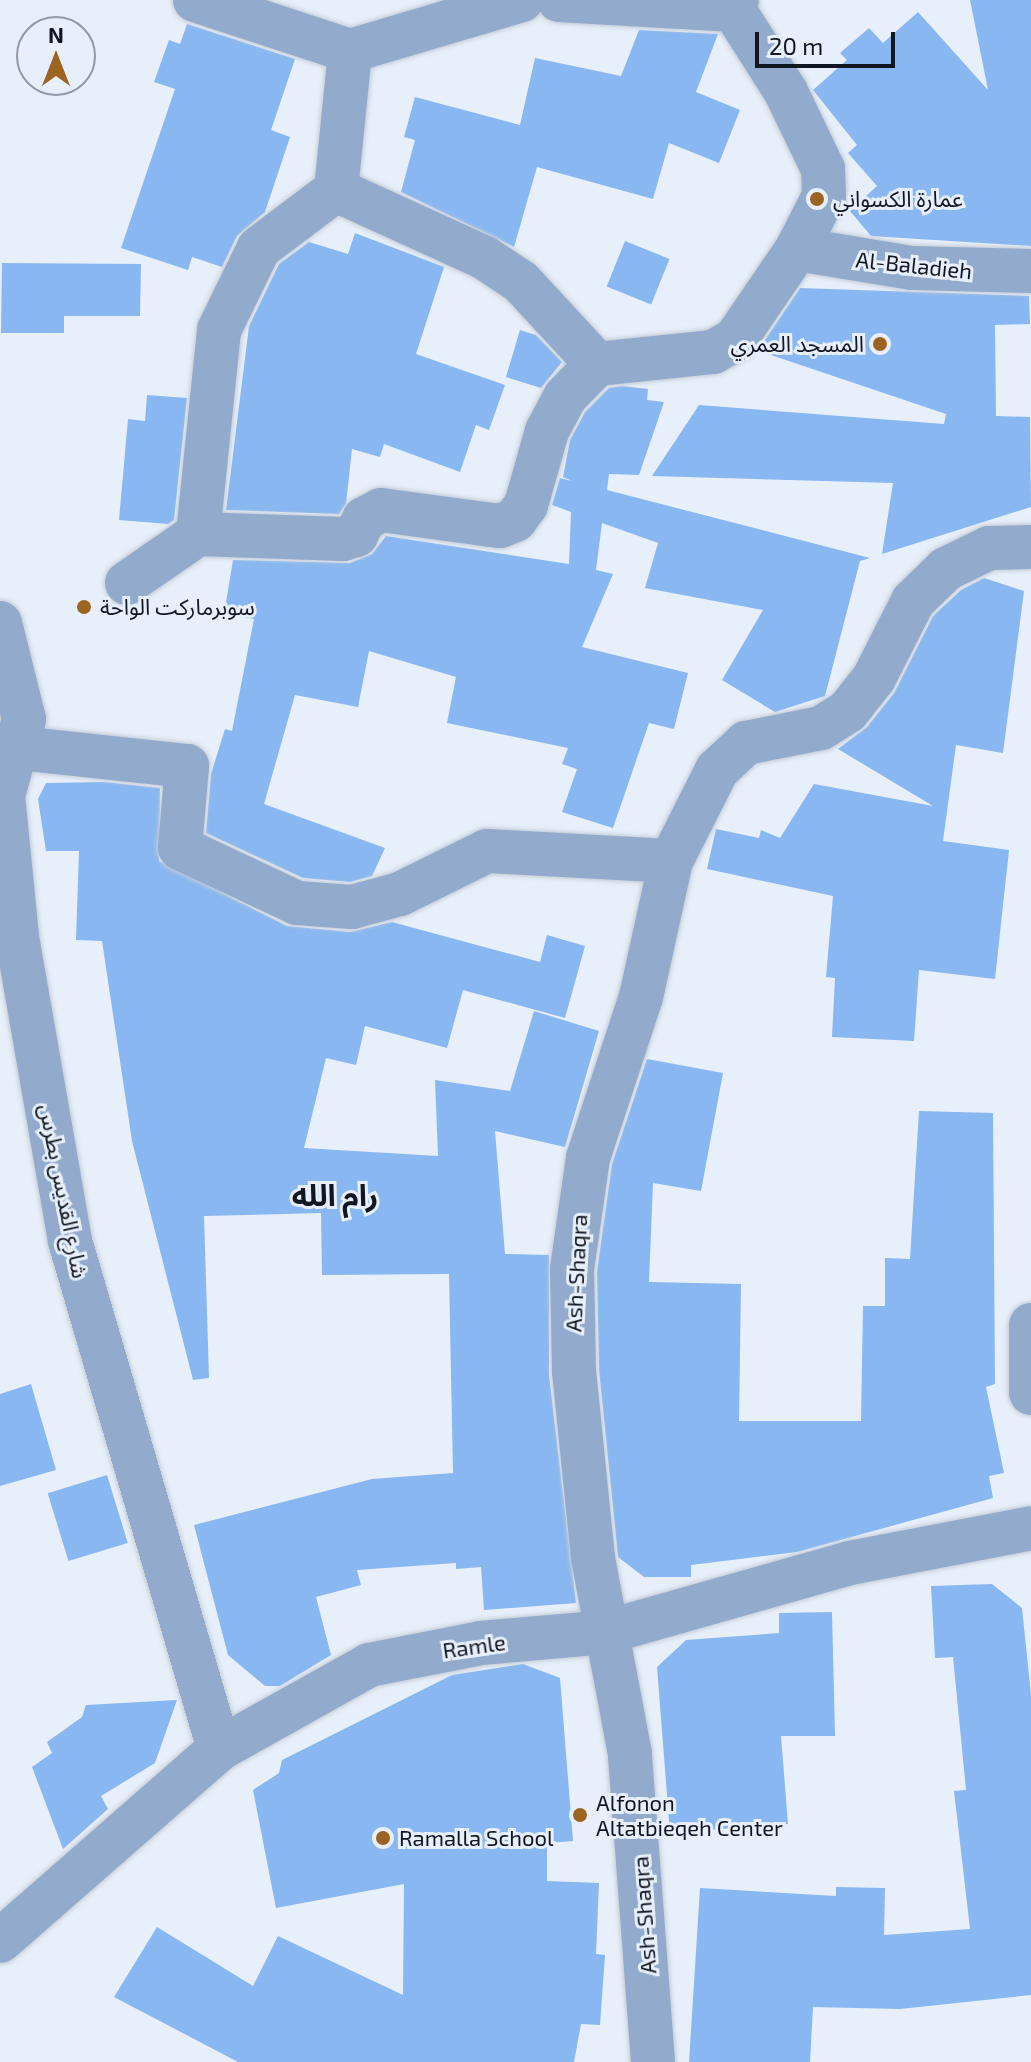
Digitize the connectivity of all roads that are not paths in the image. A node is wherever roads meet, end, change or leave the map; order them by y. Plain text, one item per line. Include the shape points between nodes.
1 (195, 0) edge
2 (522, 0) edge
3 (559, 0) edge
4 (736, 5) edge
5 (350, 51) junction
6 (336, 190) junction
7 (797, 249) junction
8 (1031, 271) edge
9 (597, 364) junction
10 (198, 534) junction
11 (1031, 547) edge
12 (127, 583) dead end
13 (0, 623) edge
14 (18, 748) junction
15 (1, 796) edge
16 (671, 861) junction
17 (1031, 1325) edge
18 (1030, 1386) edge
19 (1031, 1393) edge
20 (1031, 1528) edge
21 (606, 1632) junction
22 (219, 1749) junction
23 (0, 1941) edge
24 (653, 2062) edge

1 - 5 street
2 - 5 street via 400,41
3 - 4 street
4 - 7 street via 823,169 824,196
5 - 6 street
6 - 9 street via 485,258 521,282
6 - 10 street via 259,248 219,330
7 - 8 street, Al-Baladieh via 912,268
7 - 9 street via 735,340 680,358
9 - 10 street via 565,397 547,431 526,505 515,520 500,526 381,510 364,519 356,535 343,539
10 - 12 street
11 - 16 street, Ash-Shaqra via 989,548 926,585 848,711 821,728 746,743 717,770
13 - 14 street, شارع القديس بطرس via 22,692
14 - 15 street, شارع القديس بطرس
14 - 16 street via 187,766 180,848 297,903 352,907 400,894 487,851
15 - 22 street, شارع القديس بطرس via 17,937 70,1241
16 - 21 street, Ash-Shaqra via 637,1010 588,1158 572,1269 574,1372
17 - 18 street
18 - 19 street
20 - 21 street, Ramle via 850,1563
21 - 22 street, Ramle via 481,1643 369,1665
21 - 24 street, Ash-Shaqra via 630,1754
22 - 23 street, Ramle

